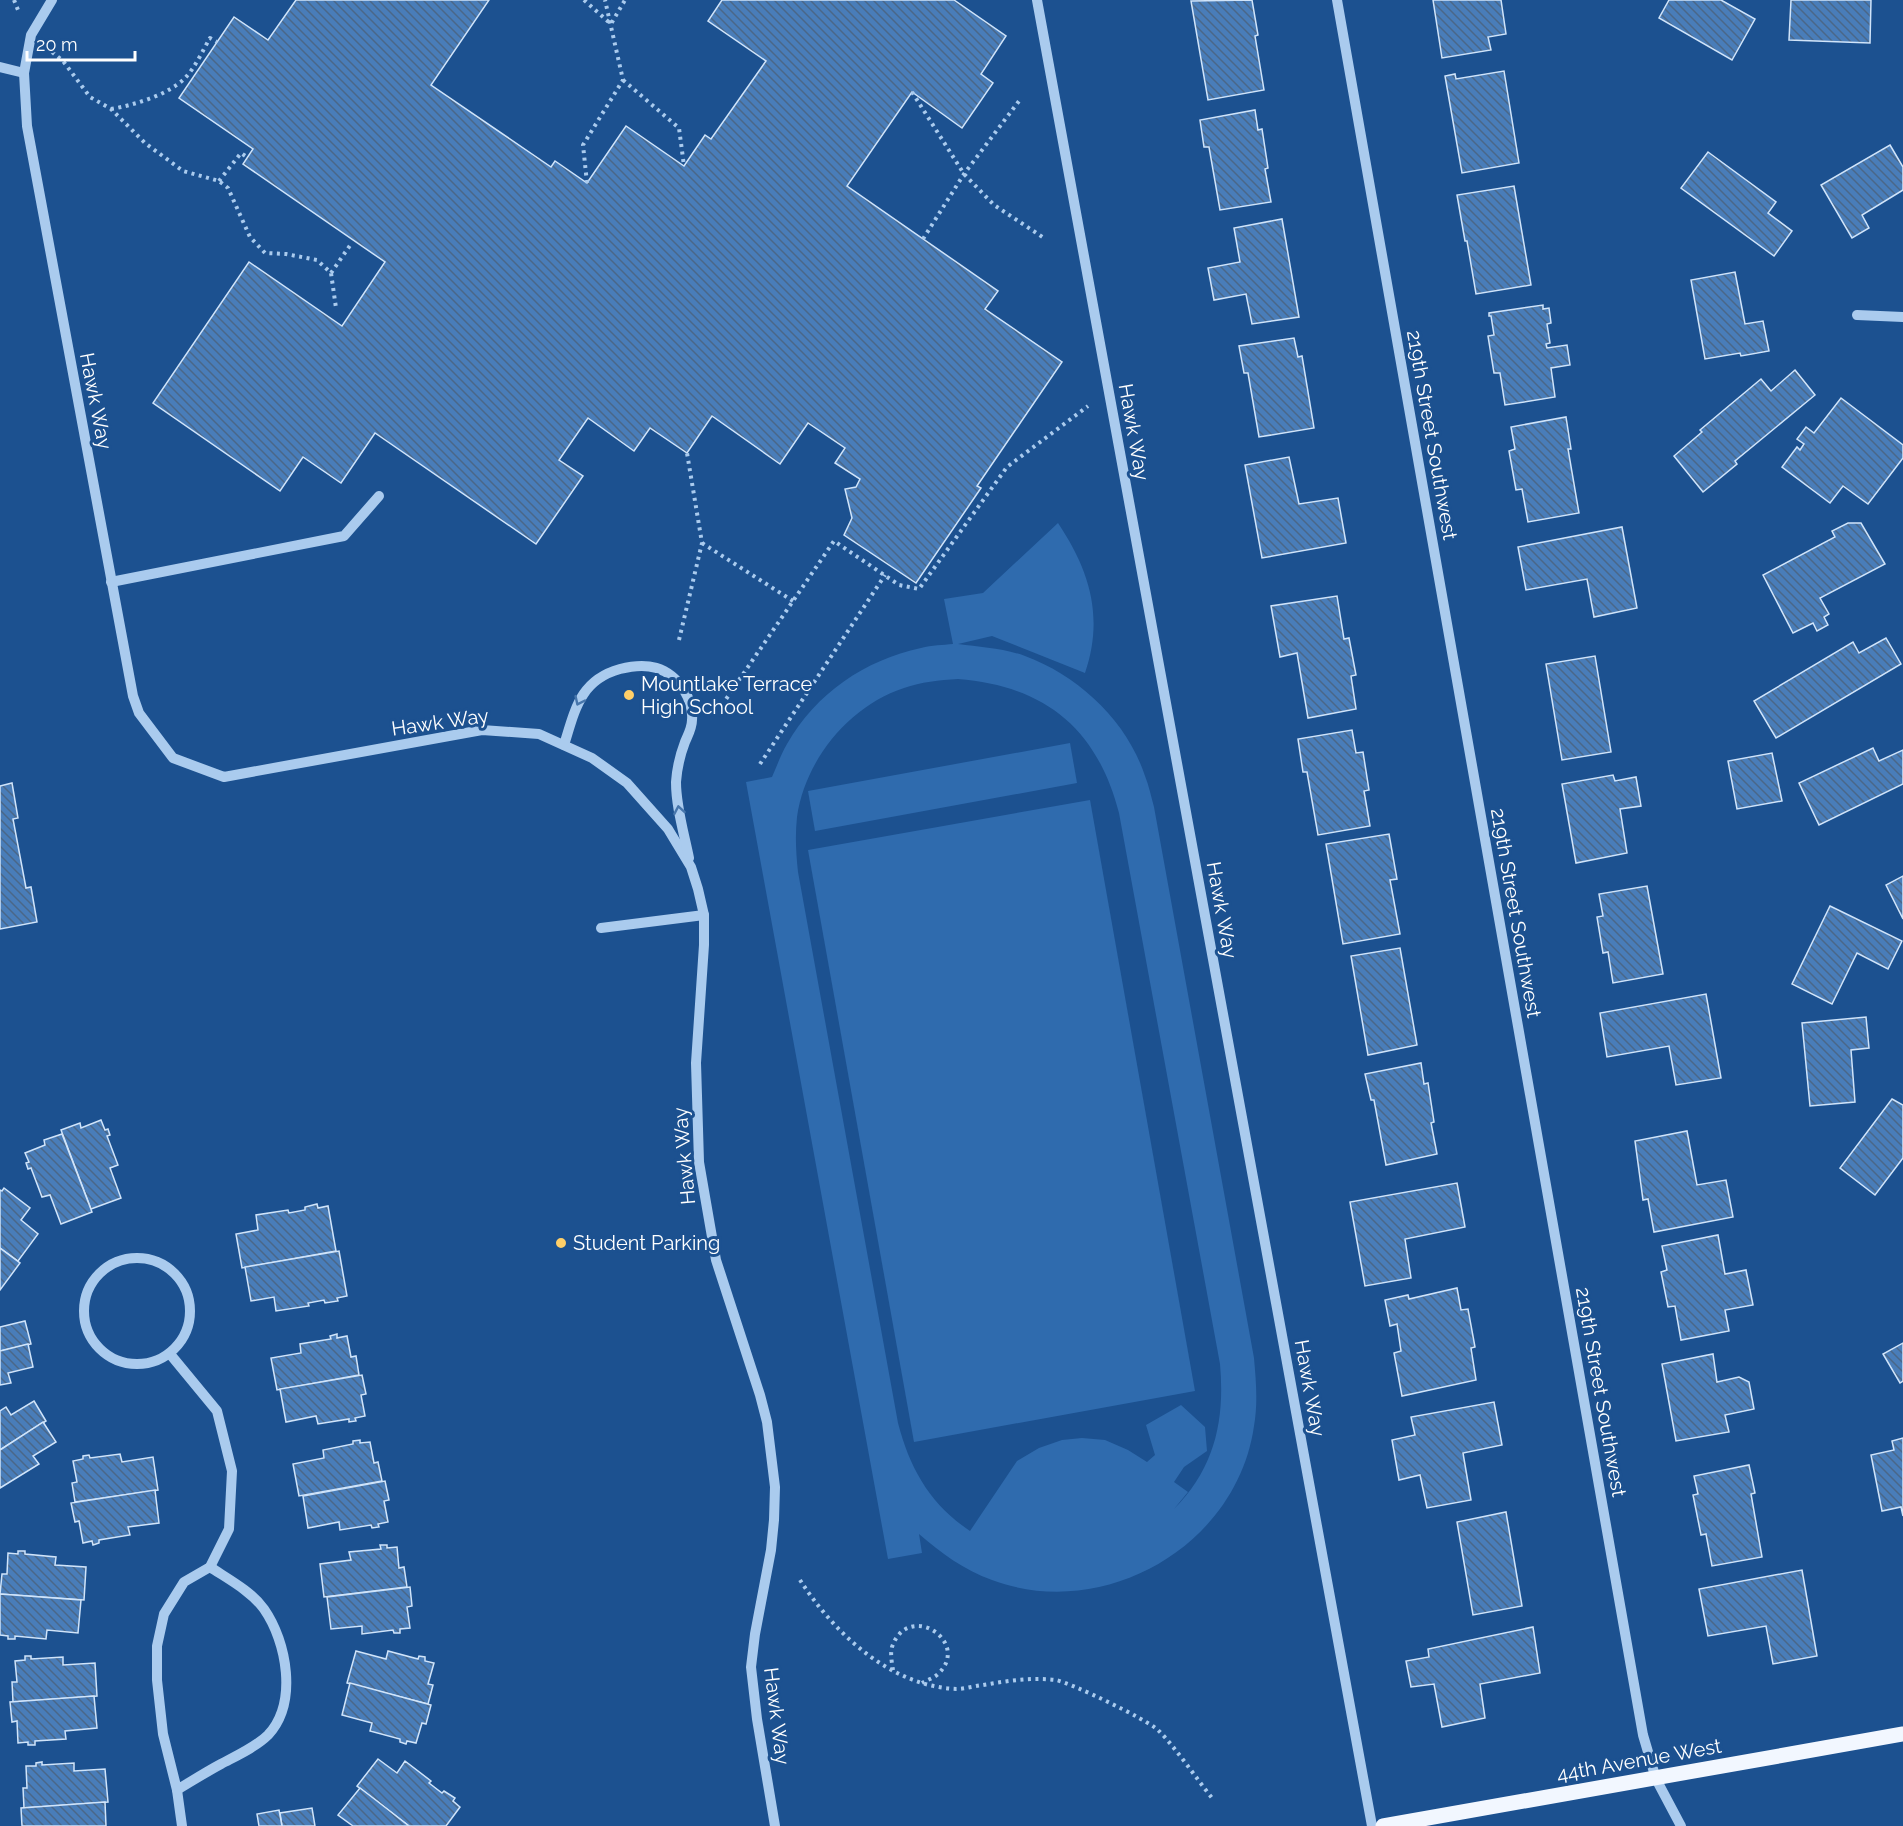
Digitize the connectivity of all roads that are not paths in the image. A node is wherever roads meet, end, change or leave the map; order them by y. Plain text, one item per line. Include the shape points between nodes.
1 (52, 0) edge
2 (1037, 0) edge
3 (1336, 0) edge
4 (0, 67) edge
5 (24, 73) junction
6 (1857, 315) dead end
7 (1903, 317) edge
8 (379, 496) dead end
9 (111, 582) junction
10 (564, 745) junction
11 (691, 867) junction
12 (704, 915) junction
13 (601, 928) dead end
14 (170, 1354) junction
15 (210, 1567) junction
16 (1903, 1734) edge
17 (1656, 1779) junction
18 (177, 1790) junction
19 (182, 1826) edge
20 (776, 1826) edge
21 (1372, 1826) edge
22 (1383, 1826) edge
23 (1681, 1826) edge

1 - 5 street, Hawk Way via 31,35
2 - 21 street, Hawk Way
3 - 17 street, 219th Street Southwest via 1641,1722
4 - 5 street
5 - 9 street, Hawk Way via 27,126
6 - 7 street
8 - 9 street via 344,536
9 - 10 street, Hawk Way via 139,713 173,758 224,777 482,730 539,734
10 - 11 street, Hawk Way via 592,758 627,783 668,829
11 -> 10 street via 676,782 678,761 692,720 691,708 687,694 671,674 648,665 630,666 595,680 575,708
11 - 12 street, Hawk Way
12 - 13 street
12 - 20 street, Hawk Way via 696,1063 699,1162 716,1260 767,1422 775,1487 772,1540 751,1668 756,1719
14 - 14 street via 147,1365 121,1363 99,1349 86,1328 84,1302 95,1278 115,1263 141,1258 165,1266 183,1284 191,1309 186,1334
14 - 15 street via 217,1411 232,1471 229,1529
15 - 18 street via 184,1582 164,1614 157,1646 163,1734
15 - 18 street via 240,1586 264,1608 279,1636 286,1672 285,1706 268,1735
16 - 17 main road, 44th Avenue West
17 - 22 main road, 44th Avenue West
17 - 23 street, 219th Street Southwest
18 - 19 street

